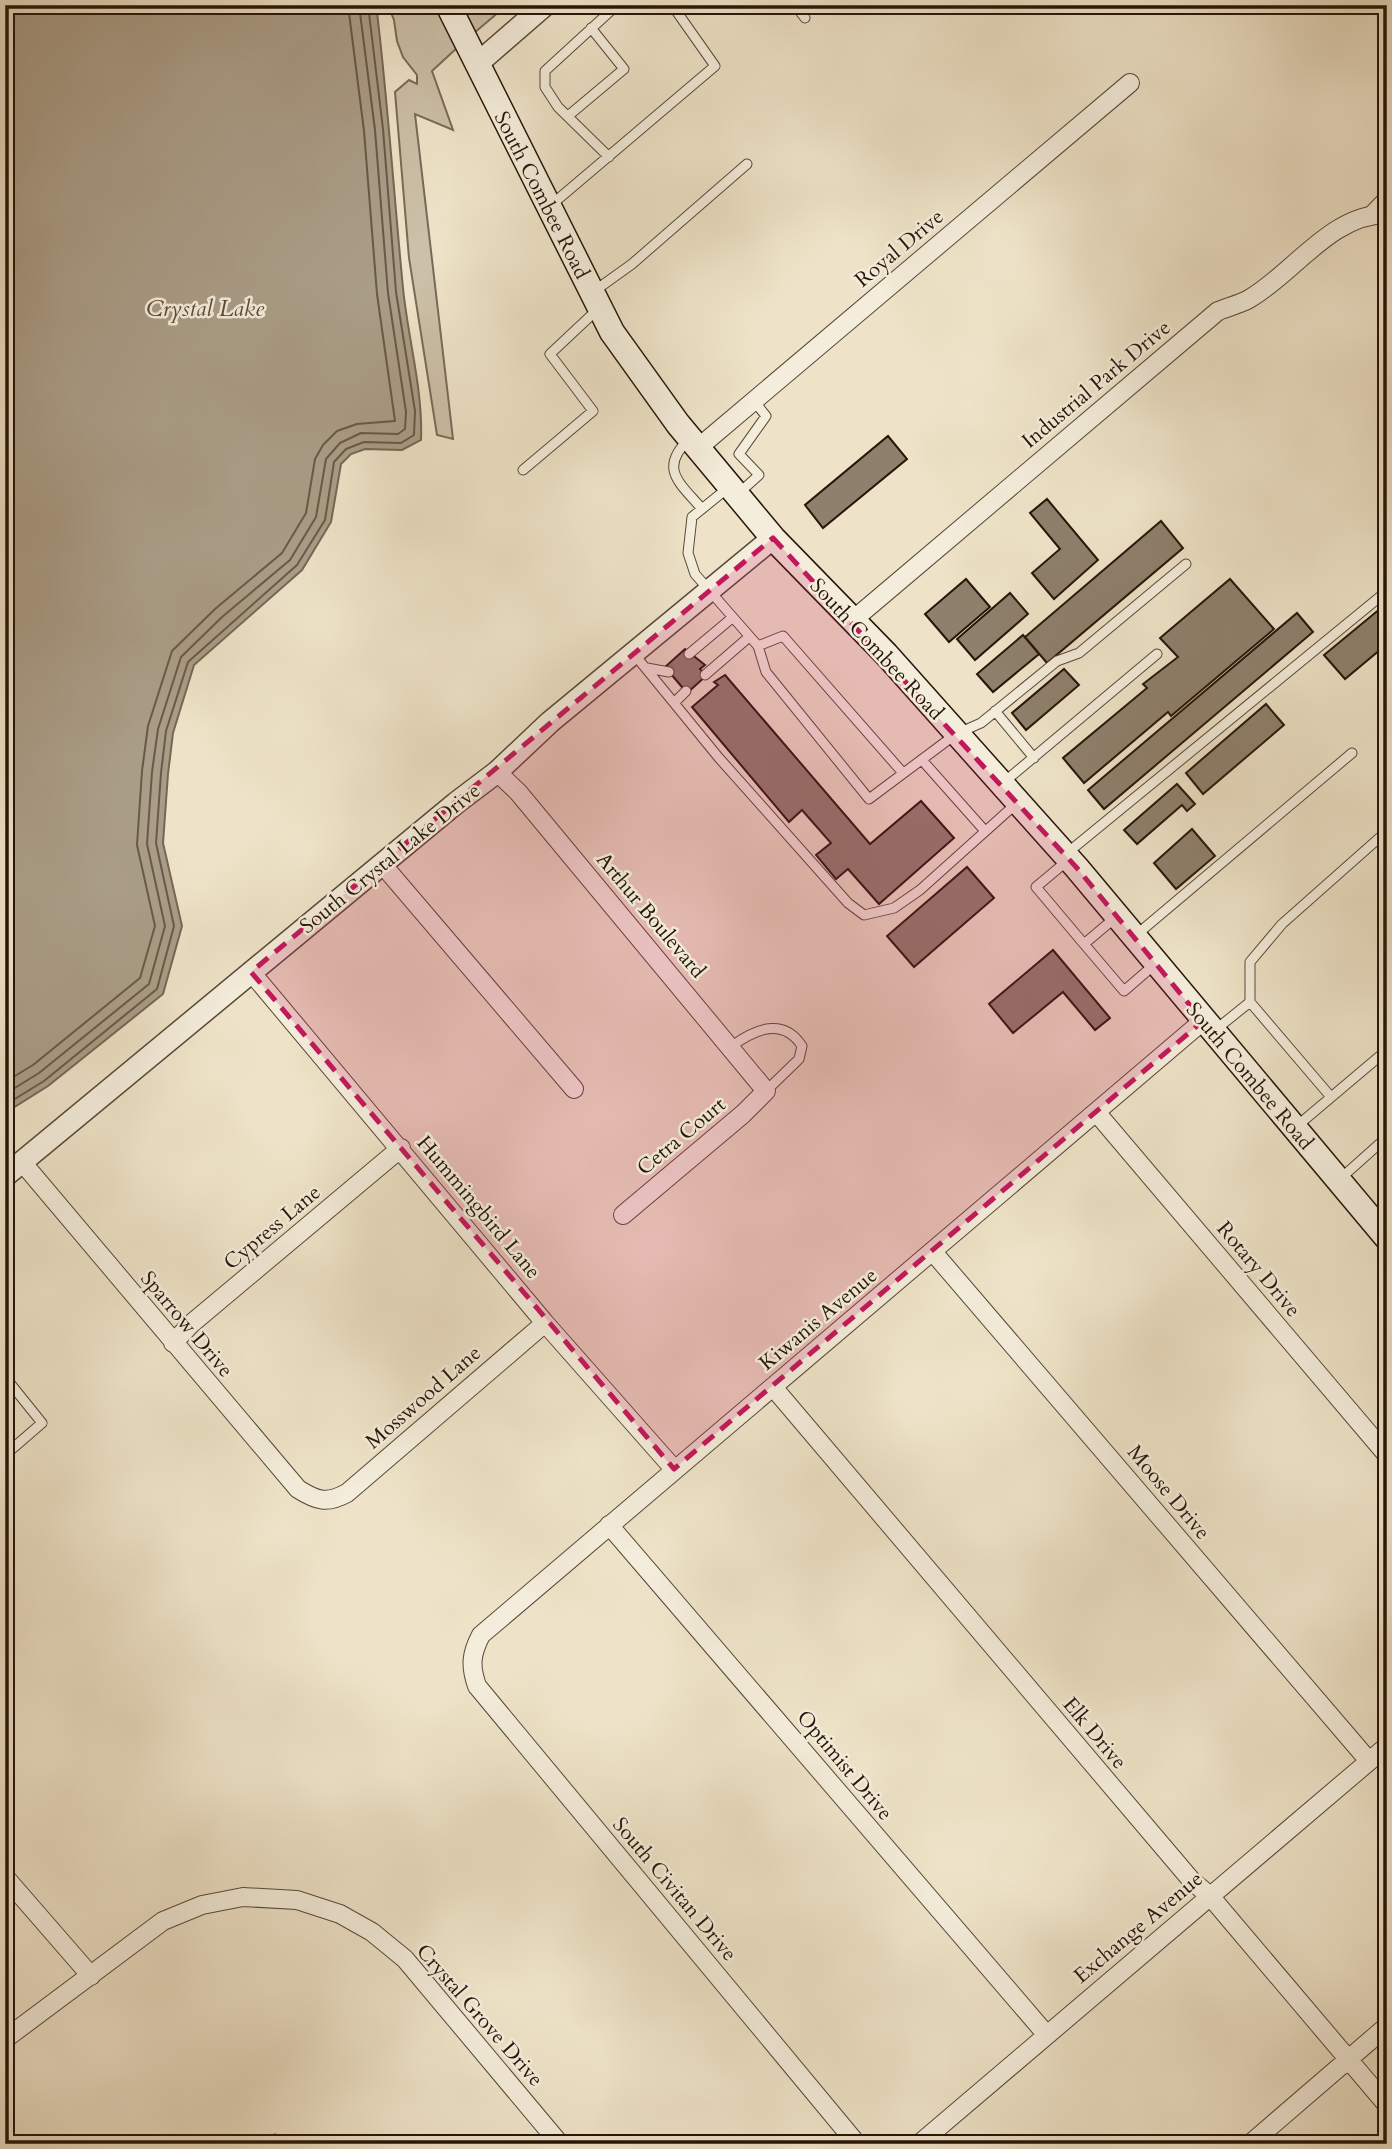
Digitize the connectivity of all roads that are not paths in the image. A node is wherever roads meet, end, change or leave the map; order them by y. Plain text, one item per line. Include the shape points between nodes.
1 (448, 5) edge
2 (545, 5) edge
3 (617, 5) edge
4 (672, 5) edge
5 (795, 5) edge
6 (805, 18) dead end
7 (591, 28) junction
8 (477, 64) junction
9 (1130, 83) dead end
10 (568, 116) junction
11 (609, 157) junction
12 (747, 164) dead end
13 (1387, 193) edge
14 (548, 208) junction
15 (1367, 214) junction
16 (1387, 214) edge
17 (595, 300) junction
18 (754, 401) junction
19 (694, 443) junction
20 (523, 470) dead end
21 (734, 491) junction
22 (702, 509) junction
23 (773, 538) junction
24 (1186, 564) dead end
25 (708, 590) junction
26 (1387, 591) edge
27 (732, 618) junction
28 (853, 620) junction
29 (750, 637) junction
30 (758, 646) junction
31 (689, 654) dead end
32 (1157, 654) dead end
33 (640, 660) junction
34 (669, 672) dead end
35 (705, 676) dead end
36 (686, 691) dead end
37 (675, 702) junction
38 (995, 711) junction
39 (956, 734) junction
40 (1352, 753) dead end
41 (1034, 758) junction
42 (922, 760) junction
43 (497, 772) junction
44 (903, 774) junction
45 (1010, 793) junction
46 (985, 831) junction
47 (1387, 831) edge
48 (1067, 857) junction
49 (382, 863) junction
50 (1116, 916) junction
51 (1133, 937) junction
52 (1084, 944) junction
53 (1156, 964) junction
54 (251, 972) junction
55 (1250, 1002) junction
56 (1208, 1027) junction
57 (732, 1046) junction
58 (1387, 1050) edge
59 (574, 1089) dead end
60 (766, 1091) junction
61 (1331, 1097) junction
62 (1096, 1112) junction
63 (1294, 1128) junction
64 (1387, 1137) edge
65 (401, 1148) junction
66 (22, 1162) junction
67 (5, 1176) edge
68 (1338, 1181) junction
69 (623, 1214) dead end
70 (1387, 1238) edge
71 (933, 1252) junction
72 (545, 1323) junction
73 (173, 1343) junction
74 (5, 1377) edge
75 (773, 1387) junction
76 (5, 1455) edge
77 (1387, 1455) edge
78 (674, 1469) junction
79 (328, 1501) joint
80 (610, 1525) junction
81 (471, 1658) joint
82 (1387, 1746) edge
83 (1369, 1761) junction
84 (5, 1877) edge
85 (1210, 1896) junction
86 (90, 1976) junction
87 (1387, 2026) edge
88 (1045, 2034) junction
89 (5, 2039) edge
90 (1348, 2059) junction
91 (1387, 2105) edge
92 (270, 2144) edge
93 (279, 2144) edge
94 (560, 2144) edge
95 (857, 2144) edge
96 (919, 2144) edge
97 (1250, 2144) edge

1 - 8 main road, South Combee Road
2 - 8 street
3 - 7 lane
4 - 11 lane via 715,66
5 - 6 lane
7 - 10 lane via 545,71 545,88
7 - 10 lane via 624,69
8 - 14 main road, South Combee Road
9 - 18 street, Royal Drive
10 - 11 lane
11 - 14 lane
12 - 17 lane
13 - 15 lane
14 - 17 main road, South Combee Road
15 - 16 street, Industrial Park Drive
15 - 28 street, Industrial Park Drive via 1343,226 1249,299 1218,311
17 - 19 main road, South Combee Road via 650,387
17 - 20 lane via 550,354 593,411
18 - 19 street, Royal Drive
18 - 21 lane via 766,416 739,454 758,475
19 - 21 main road, South Combee Road
19 - 22 lane via 672,465 673,474
21 - 22 lane
21 - 23 main road, South Combee Road
22 - 25 lane via 692,517 688,553 695,574
23 - 25 street, South Crystal Lake Drive
23 - 28 main road, South Combee Road
24 - 38 lane via 1079,653 1057,661
25 - 27 lane
25 - 33 street, South Crystal Lake Drive
26 - 48 lane
27 - 29 lane
27 - 31 lane
28 - 39 main road, South Combee Road
29 - 30 lane
29 - 35 lane
30 - 44 lane via 783,636
30 - 44 lane via 766,672 869,799
32 - 41 lane
33 - 34 lane
33 - 37 lane
33 - 43 street, South Crystal Lake Drive
36 - 37 lane
37 - 46 lane via 719,758 848,903 864,915 894,908 920,890
38 - 39 lane
38 - 41 lane
39 - 42 lane
39 - 45 main road, South Combee Road
40 - 51 lane
41 - 45 lane
42 - 44 lane
42 - 46 lane
43 - 49 street, South Crystal Lake Drive
43 - 57 street, Arthur Boulevard
45 - 46 lane
45 - 48 main road, South Combee Road
47 - 55 lane via 1282,924 1250,962
48 - 50 main road, South Combee Road
48 - 52 lane via 1037,887
49 - 54 street, South Crystal Lake Drive
49 - 59 street
50 - 51 main road, South Combee Road
50 - 52 lane
51 - 53 main road, South Combee Road
52 - 53 lane via 1124,991
53 - 56 main road, South Combee Road
54 - 65 street, Hummingbird Lane
54 - 66 street, South Crystal Lake Drive
55 - 56 lane
55 - 61 lane
56 - 62 street, Kiwanis Avenue
56 - 63 main road, South Combee Road
57 - 60 street, Arthur Boulevard
57 - 60 lane via 764,1028 794,1033 802,1046 799,1059
58 - 61 lane
60 - 69 street, Cetra Court
61 - 63 lane
62 - 71 street, Kiwanis Avenue
62 - 77 street, Rotary Drive
63 - 68 main road, South Combee Road
64 - 68 lane
65 - 72 street, Hummingbird Lane
65 - 73 street, Cypress Lane
66 - 67 street, South Crystal Lake Drive
66 - 73 street, Sparrow Drive
68 - 70 main road, South Combee Road
71 - 75 street, Kiwanis Avenue
71 - 83 street, Moose Drive
72 - 78 street, Hummingbird Lane
72 - 79 street, Mosswood Lane via 347,1493
73 - 79 street, Sparrow Drive via 298,1489 315,1500
74 - 76 lane via 42,1423
75 - 78 street, Kiwanis Avenue
75 - 85 street, Elk Drive via 1092,1766
78 - 80 street, Kiwanis Avenue
80 - 81 street, Kiwanis Avenue via 481,1635
80 - 88 street, Optimist Drive
81 - 95 street, South Civitan Drive via 477,1686
82 - 83 street, Exchange Avenue
83 - 85 street, Exchange Avenue
84 - 86 street
85 - 88 street, Exchange Avenue
85 - 90 street, Elk Drive
86 - 89 street, Crystal Grove Drive
86 - 94 street, Crystal Grove Drive via 163,1921 202,1905 269,1897 297,1900 340,1914 405,1959
87 - 90 street
88 - 96 street, Exchange Avenue
90 - 91 street, Elk Drive
90 - 97 street
92 - 93 lane via 275,2139

